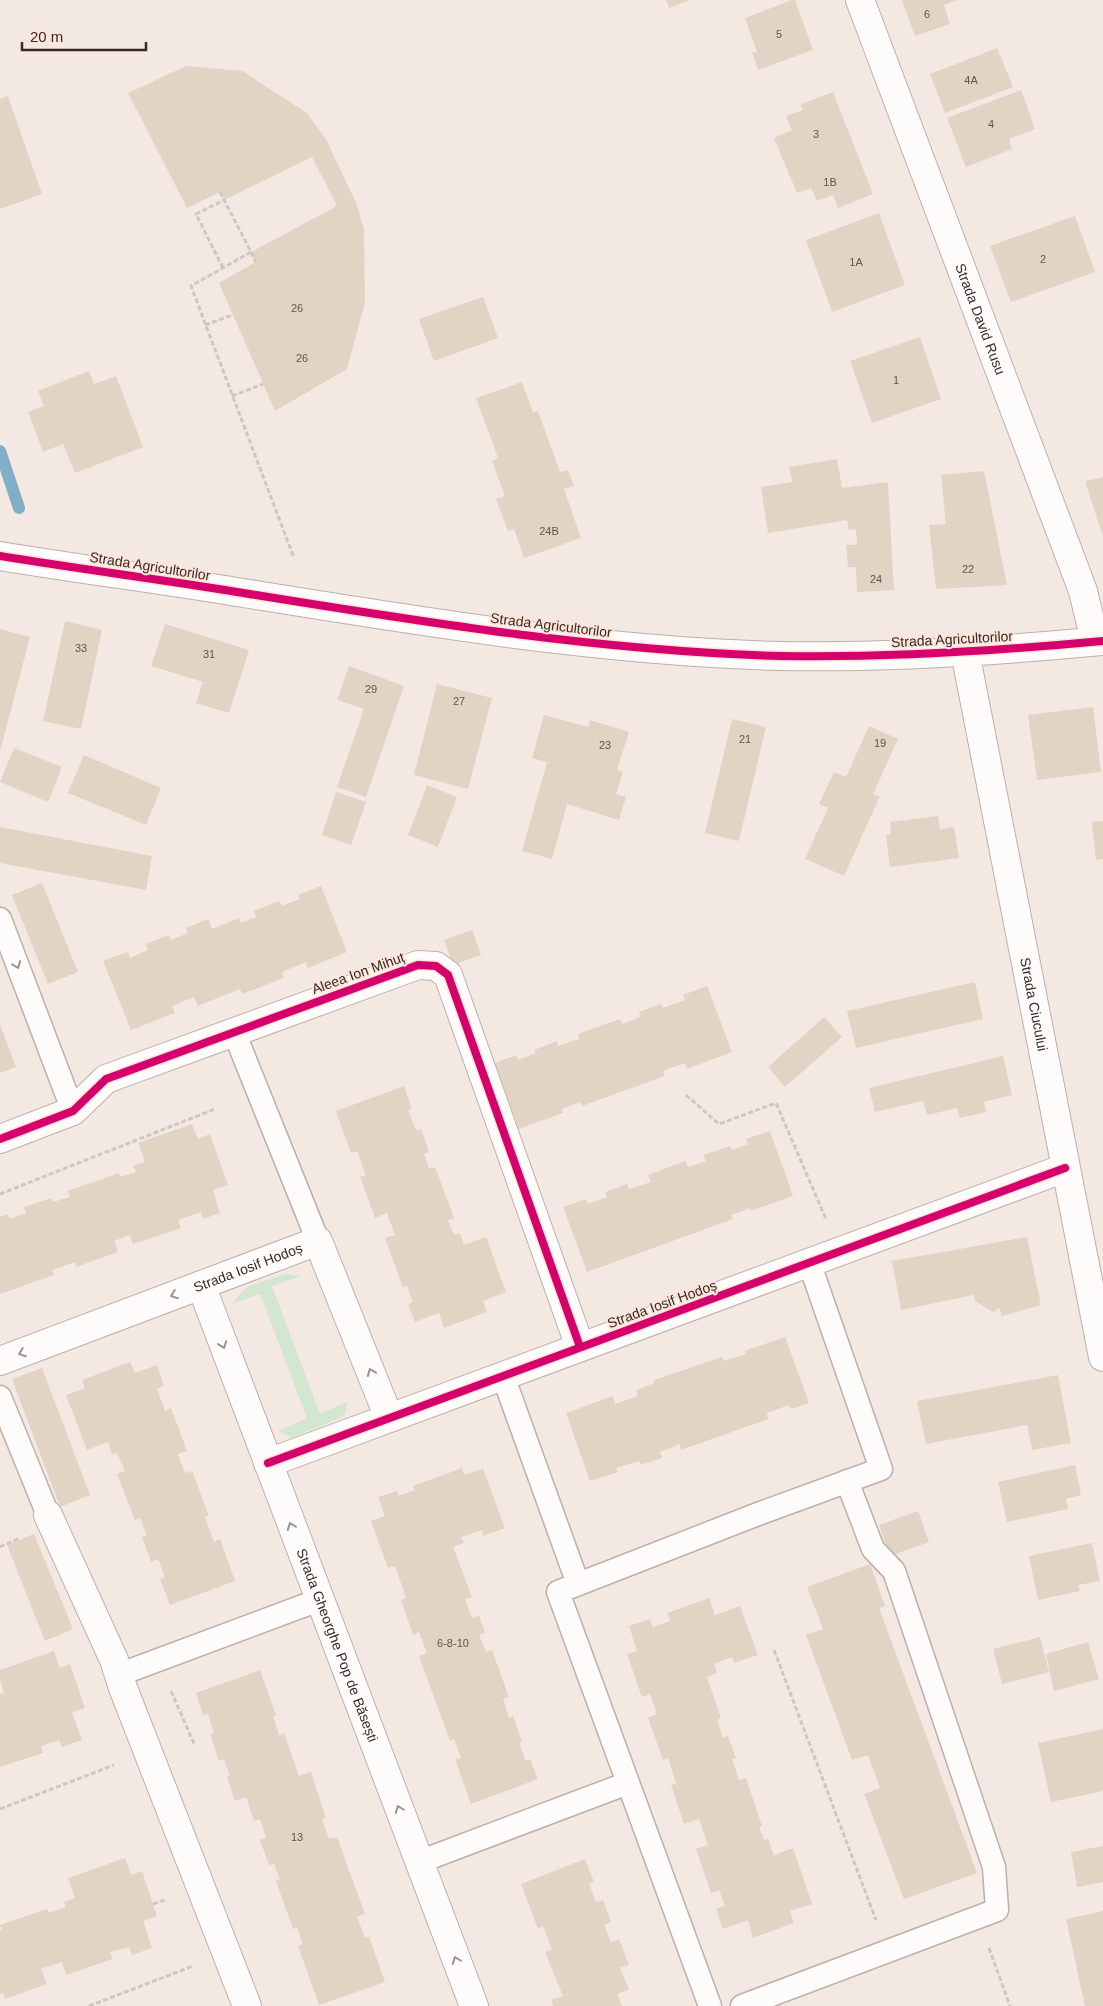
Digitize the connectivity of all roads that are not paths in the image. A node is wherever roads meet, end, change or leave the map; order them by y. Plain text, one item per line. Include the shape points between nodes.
1 (860, 0) edge
2 (0, 556) edge
3 (1099, 641) edge
4 (965, 652) junction
5 (0, 920) edge
6 (234, 1032) junction
7 (74, 1111) junction
8 (0, 1139) edge
9 (1065, 1168) junction
10 (318, 1241) junction
11 (809, 1262) junction
12 (201, 1285) junction
13 (580, 1347) junction
14 (1103, 1357) edge
15 (0, 1361) edge
16 (503, 1376) junction
17 (0, 1398) edge
18 (389, 1418) junction
19 (268, 1463) junction
20 (847, 1482) junction
21 (48, 1515) joint
22 (578, 1584) junction
23 (319, 1600) junction
24 (118, 1675) junction
25 (628, 1783) junction
26 (419, 1862) junction
27 (470, 2005) edge
28 (247, 2006) edge
29 (710, 2006) edge
30 (742, 2006) edge

1 - 3 street, Strada David Rusu
2 - 4 street, Strada Agricultorilor via 440,625 609,645 779,656
3 - 4 street, Strada Agricultorilor
4 - 9 street, Strada Ciucului
5 -> 7 lane
6 - 7 street, Aleea Ion Mihuț via 106,1079
6 - 10 lane
6 - 13 street, Aleea Ion Mihuț via 418,965 436,966 448,975
7 - 8 street, Aleea Ion Mihuț
9 - 11 street, Strada Iosif Hodoș
9 - 14 street, Strada Ciucului
10 - 12 street, Strada Iosif Hodoș
18 -> 10 street, Strada Iosif Hodoș
11 - 13 street, Strada Iosif Hodoș
11 - 20 lane via 881,1469
12 -> 15 street, Strada Iosif Hodoș
12 -> 19 street, Strada Gheorghe Pop de Băsești
13 - 16 street, Strada Iosif Hodoș
16 - 18 street, Strada Iosif Hodoș
16 - 22 lane
17 - 21 lane
18 - 19 street, Strada Iosif Hodoș
23 -> 19 street, Strada Gheorghe Pop de Băsești
20 - 22 lane
20 - 30 lane via 874,1549 894,1571 994,1867 997,1910
21 - 24 street
22 - 25 lane via 558,1592
23 - 24 lane
26 -> 23 street, Strada Gheorghe Pop de Băsești
24 - 28 street
25 - 26 lane
25 - 29 lane
27 -> 26 street, Strada Gheorghe Pop de Băsești

